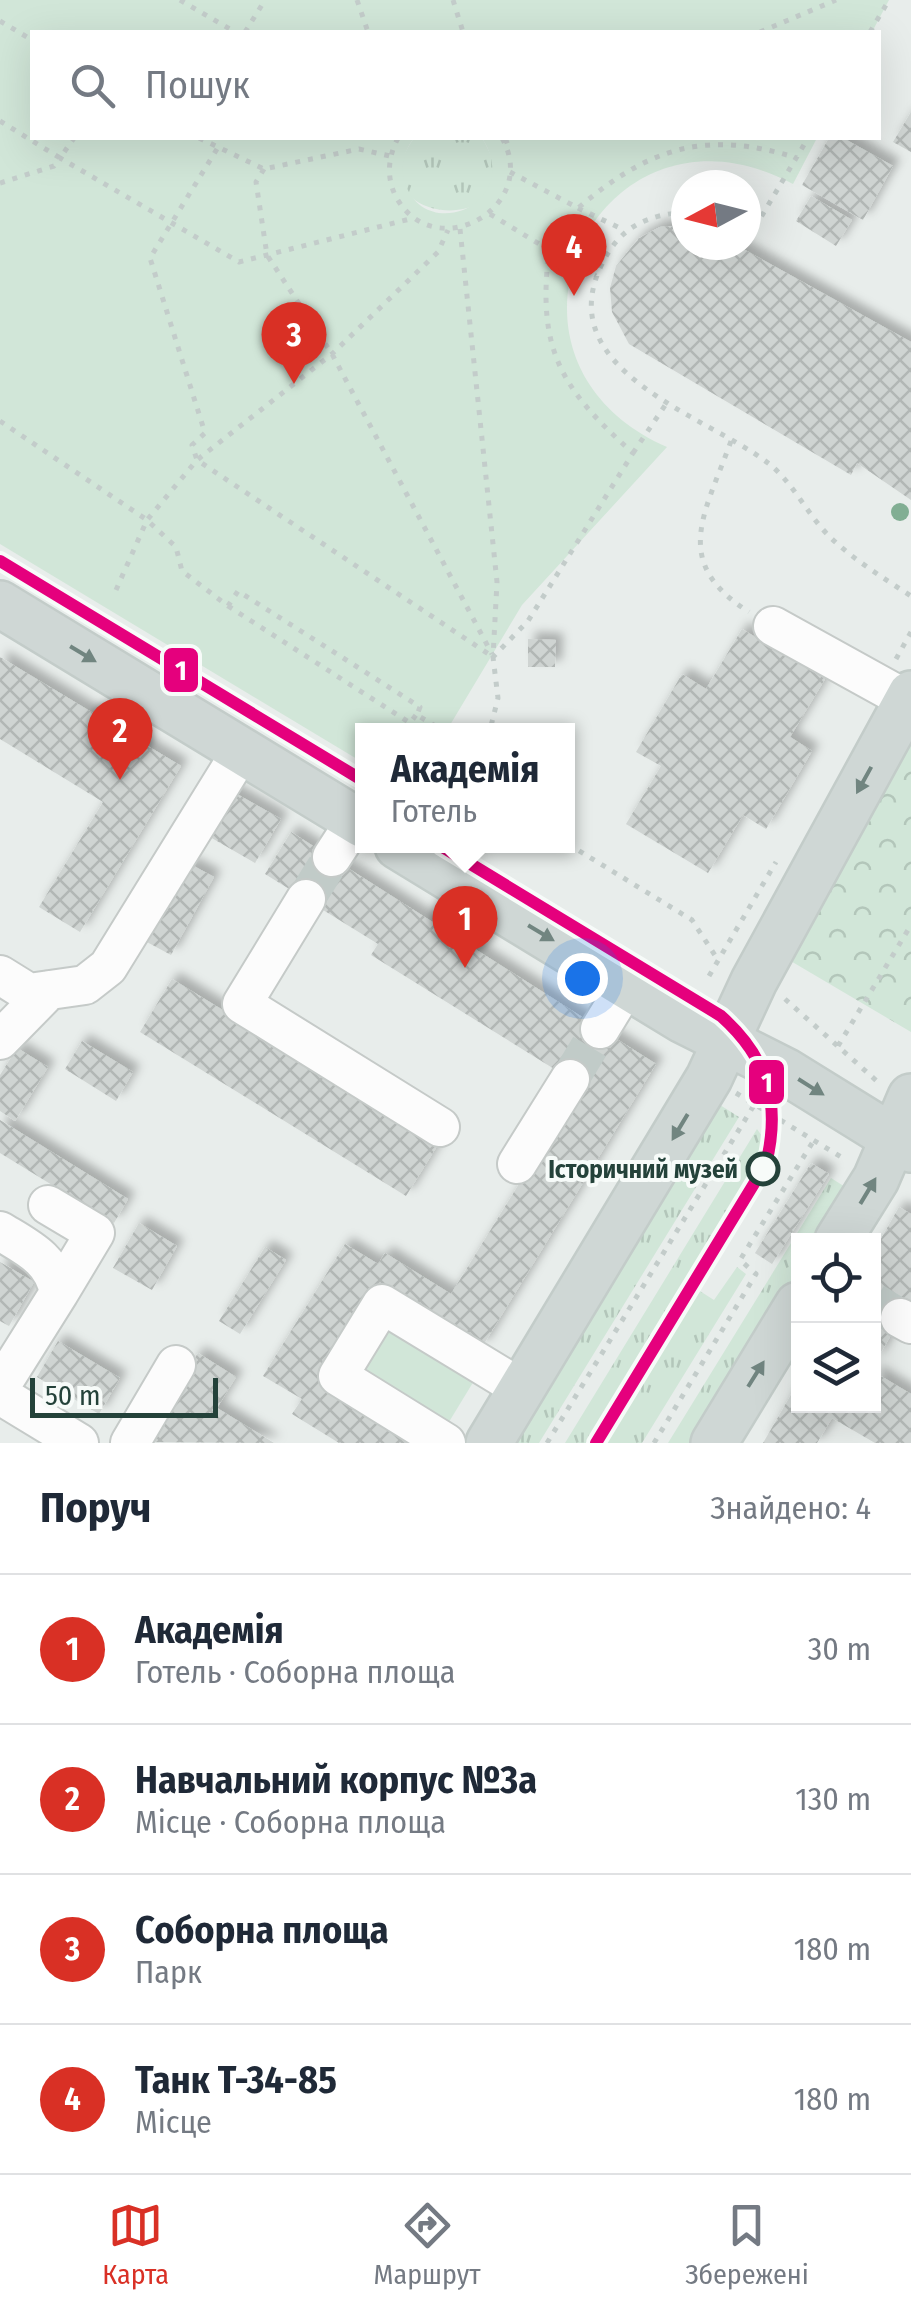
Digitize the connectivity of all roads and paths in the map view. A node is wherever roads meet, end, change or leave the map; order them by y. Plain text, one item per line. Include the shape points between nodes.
1 (180, 0) edge
2 (265, 0) edge
3 (358, 0) edge
4 (453, 0) edge
5 (836, 0) edge
6 (889, 0) edge
7 (0, 20) edge
8 (232, 30) edge
9 (246, 30) edge
10 (367, 30) edge
11 (462, 30) edge
12 (765, 30) edge
13 (871, 30) edge
14 (30, 39) edge
15 (0, 121) edge
16 (30, 140) edge
17 (31, 140) edge
18 (73, 140) edge
19 (202, 140) edge
20 (397, 140) edge
21 (503, 140) edge
22 (807, 140) edge
23 (217, 149) junction
24 (390, 156) junction
25 (60, 158) junction
26 (797, 158) junction
27 (264, 169) junction
28 (510, 172) junction
29 (0, 183) edge
30 (578, 208) junction
31 (671, 213) edge
32 (490, 214) junction
33 (761, 217) edge
34 (414, 218) junction
35 (174, 224) junction
36 (460, 228) junction
37 (448, 230) junction
38 (624, 230) junction
39 (549, 250) junction
40 (267, 255) junction
41 (596, 276) junction
42 (332, 354) junction
43 (666, 404) junction
44 (0, 421) edge
45 (731, 441) junction
46 (632, 453) junction
47 (197, 460) junction
48 (148, 520) junction
49 (116, 590) dead end
50 (911, 596) edge
51 (0, 604) edge
52 (228, 606) junction
53 (774, 626) joint
54 (494, 656) junction
55 (909, 697) edge
56 (416, 715) junction
57 (430, 723) edge
58 (492, 723) edge
59 (242, 750) junction
60 (350, 834) edge
61 (575, 848) edge
62 (409, 853) edge
63 (306, 900) tunnel mouth
64 (911, 924) edge
65 (718, 960) dead end
66 (0, 975) edge
67 (626, 986) junction
68 (49, 990) junction
69 (785, 999) dead end
70 (600, 1029) tunnel mouth
71 (0, 1040) edge
72 (726, 1042) junction
73 (838, 1046) junction
74 (570, 1078) tunnel mouth
75 (729, 1090) dead end
76 (900, 1094) edge
77 (756, 1102) junction
78 (440, 1127) dead end
79 (814, 1140) junction
80 (902, 1143) edge
81 (516, 1164) dead end
82 (860, 1169) dead end
83 (48, 1205) dead end
84 (0, 1231) edge
85 (842, 1233) edge
86 (59, 1294) junction
87 (791, 1316) edge
88 (176, 1366) dead end
89 (0, 1386) edge
90 (522, 1388) junction
91 (0, 1395) edge
92 (79, 1443) edge
93 (130, 1443) edge
94 (446, 1443) edge
95 (488, 1443) edge
96 (547, 1443) edge
97 (654, 1443) edge
98 (714, 1443) edge

1 - 8 path
2 - 9 path
3 - 10 path
4 - 11 path
5 - 12 path
6 - 13 path
7 - 14 path
15 - 16 path
17 - 25 path
18 - 25 path
19 - 23 path
20 - 24 path
21 - 28 path
22 - 26 path
23 - 27 path
23 - 35 path
24 - 27 path via 359,148
24 - 34 path via 393,190
25 - 29 path via 54,166
25 - 35 path
26 - 30 path via 728,145 653,155
26 - 33 path
27 - 40 path via 256,182
28 - 30 path
28 - 32 path via 508,188
30 - 38 path
31 - 38 path
32 - 36 path
32 - 39 path
34 - 37 path
34 - 40 path
35 - 40 path via 239,262
35 - 47 path via 150,258 205,433 192,445
36 - 37 path
36 - 54 path via 497,582
37 - 42 path via 438,252
38 - 41 path
39 - 41 path
39 - 46 path via 543,300 574,397
40 - 42 path
41 - 43 path via 592,302 605,347 620,368
42 - 47 path
42 - 54 path
43 - 45 path
43 - 46 path
44 - 48 path
45 - 50 path via 770,464 832,539
45 - 53 path via 703,525 703,570 713,586
46 - 54 path via 528,620
47 - 48 path
47 - 54 path
48 - 49 path
48 - 52 path via 176,548 182,570
51 -> 59 main road
52 - 56 path via 410,723
52 - 56 path via 238,591 420,707
53 - 55 street
54 - 58 path via 498,698
55 -> 72 main road
56 - 57 path
59 - 60 main road
59 - 68 street via 108,967 85,985
61 - 65 path via 692,920
62 -> 67 main road
63 - 78 street via 242,1004
64 - 73 path
66 - 68 street via 29,993
67 - 70 street
67 - 72 main road
68 - 71 street
69 - 73 path
72 -> 80 main road
72 -> 90 main road
73 - 76 path
74 - 81 street
75 - 77 path
76 - 80 main road
77 - 79 path
77 - 96 path
79 - 82 path
79 - 97 path via 740,1260 756,1274
85 -> 80 main road
83 - 86 street via 96,1232
84 - 86 street via 41,1256 56,1274
86 - 89 street
98 -> 87 main road
88 - 93 street
90 - 94 street via 382,1304 338,1376
90 - 95 main road
91 - 92 street

